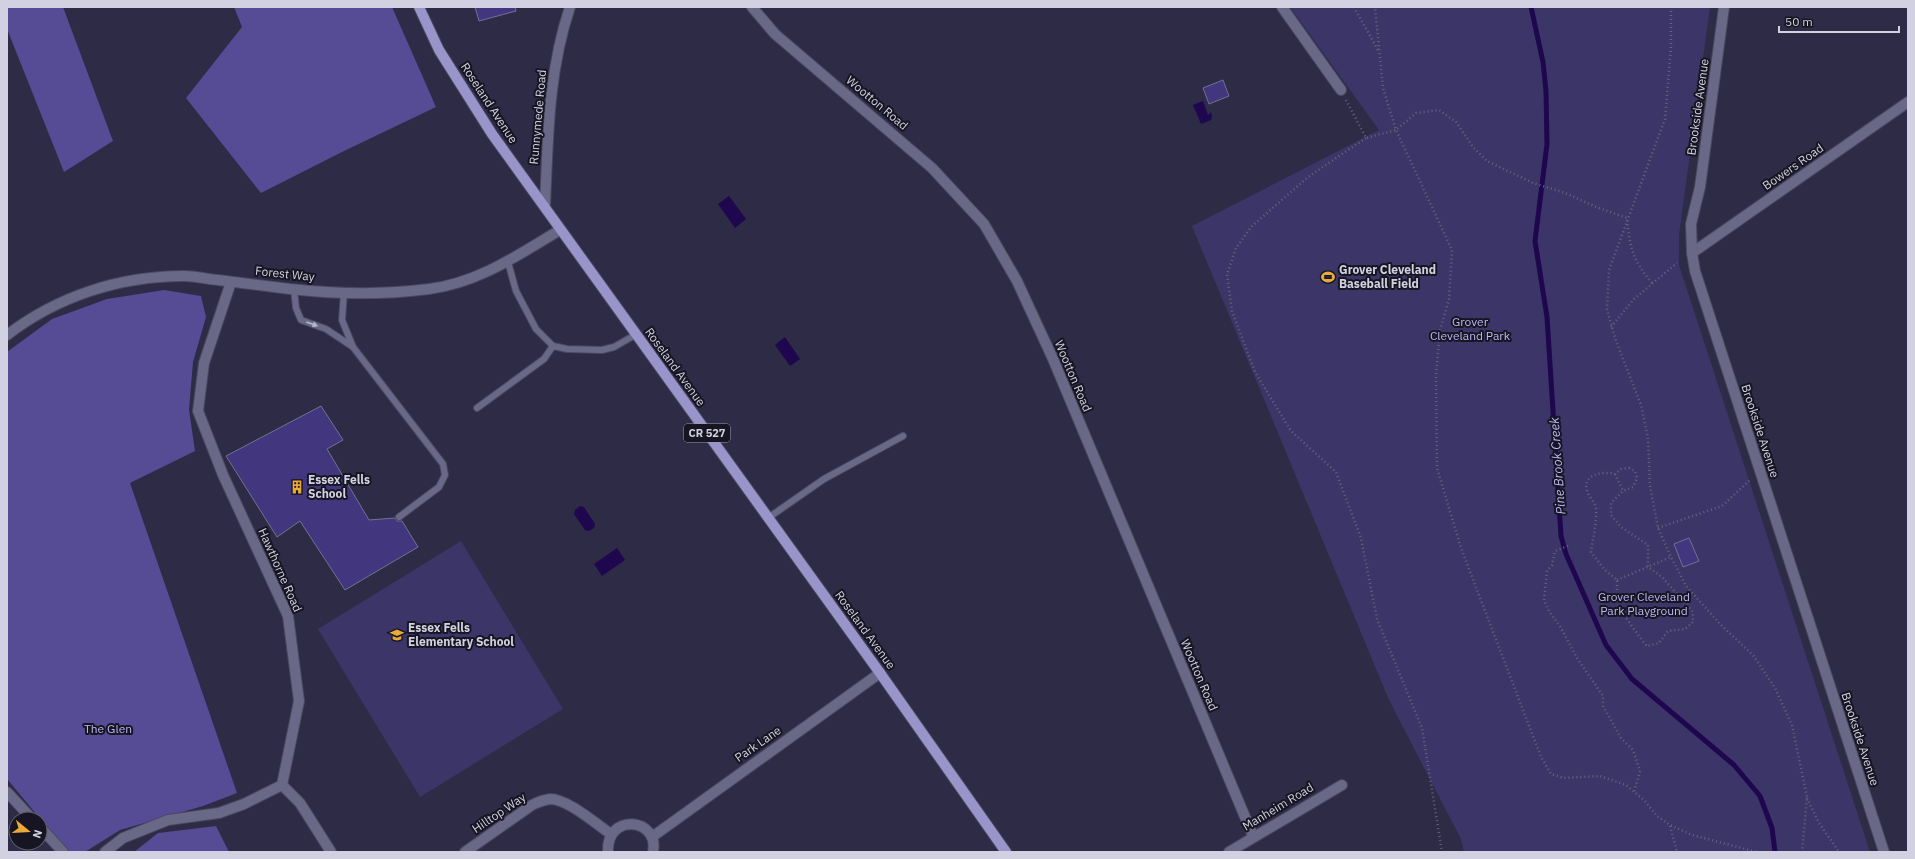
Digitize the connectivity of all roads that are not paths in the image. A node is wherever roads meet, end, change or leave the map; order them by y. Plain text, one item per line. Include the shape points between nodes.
1 (419, 7) edge
2 (570, 7) edge
3 (752, 7) edge
4 (1282, 7) edge
5 (1724, 7) edge
6 (1341, 90) road end
7 (1908, 102) edge
8 (545, 206) junction
9 (560, 230) junction
10 (1692, 253) junction
11 (508, 262) junction
12 (231, 282) junction
13 (294, 289) junction
14 (344, 292) junction
15 (7, 335) edge
16 (636, 335) junction
17 (553, 346) junction
18 (354, 347) junction
19 (477, 408) dead end
20 (903, 436) dead end
21 (399, 517) dead end
22 (768, 518) junction
23 (880, 673) junction
24 (282, 785) junction
25 (1342, 785) dead end
26 (7, 792) edge
27 (25, 811) edge
28 (611, 834) junction
29 (48, 836) edge
30 (1253, 836) junction
31 (652, 837) junction
32 (63, 852) edge
33 (105, 852) edge
34 (331, 852) edge
35 (465, 852) edge
36 (608, 852) edge
37 (653, 852) edge
38 (1006, 852) edge
39 (1229, 852) edge
40 (1884, 852) edge

1 - 8 main road, Roseland Avenue / CR 527 via 439,50 465,92 492,134
2 - 8 street, Runnymede Road via 563,28 551,89
3 - 30 street, Wootton Road via 775,34 932,168 984,224 1017,281 1053,360
4 - 6 street
5 - 10 street, Brookside Avenue via 1700,187 1691,224
7 - 10 street, Bowers Road
8 - 9 main road, Roseland Avenue / CR 527
9 - 11 street, Forest Way
9 - 16 main road, Roseland Avenue / CR 527
10 - 40 street, Brookside Avenue via 1695,271
11 - 14 street, Forest Way via 470,280 430,289
11 - 17 lane via 516,291 536,329
12 - 13 street, Forest Way
12 - 15 street, Forest Way via 186,276 124,282 78,294 34,316
12 - 24 street, Hawthorne Road via 204,363 198,411 223,475 288,616 299,701
13 - 14 street, Forest Way
13 -> 18 lane via 296,308 301,320 326,329
14 - 18 lane via 342,320
16 - 17 lane via 614,347 602,350
16 - 22 main road, Roseland Avenue / CR 527
17 - 19 lane via 544,359
18 - 21 lane via 443,464 445,476 439,487
20 - 22 lane via 824,479
22 - 23 main road, Roseland Avenue / CR 527
23 - 31 street, Park Lane
23 - 38 main road, Roseland Avenue / CR 527
24 - 33 street via 244,804 218,813 168,820 123,838
24 - 34 street via 300,803
25 - 30 street, Manheim Road
26 - 27 street
28 - 31 street via 623,826 638,825 646,829
28 - 35 street, Hilltop Way via 570,806 551,799 532,805
28 - 36 street via 607,843
29 - 32 street
30 - 39 street, Manheim Road
31 - 37 street

